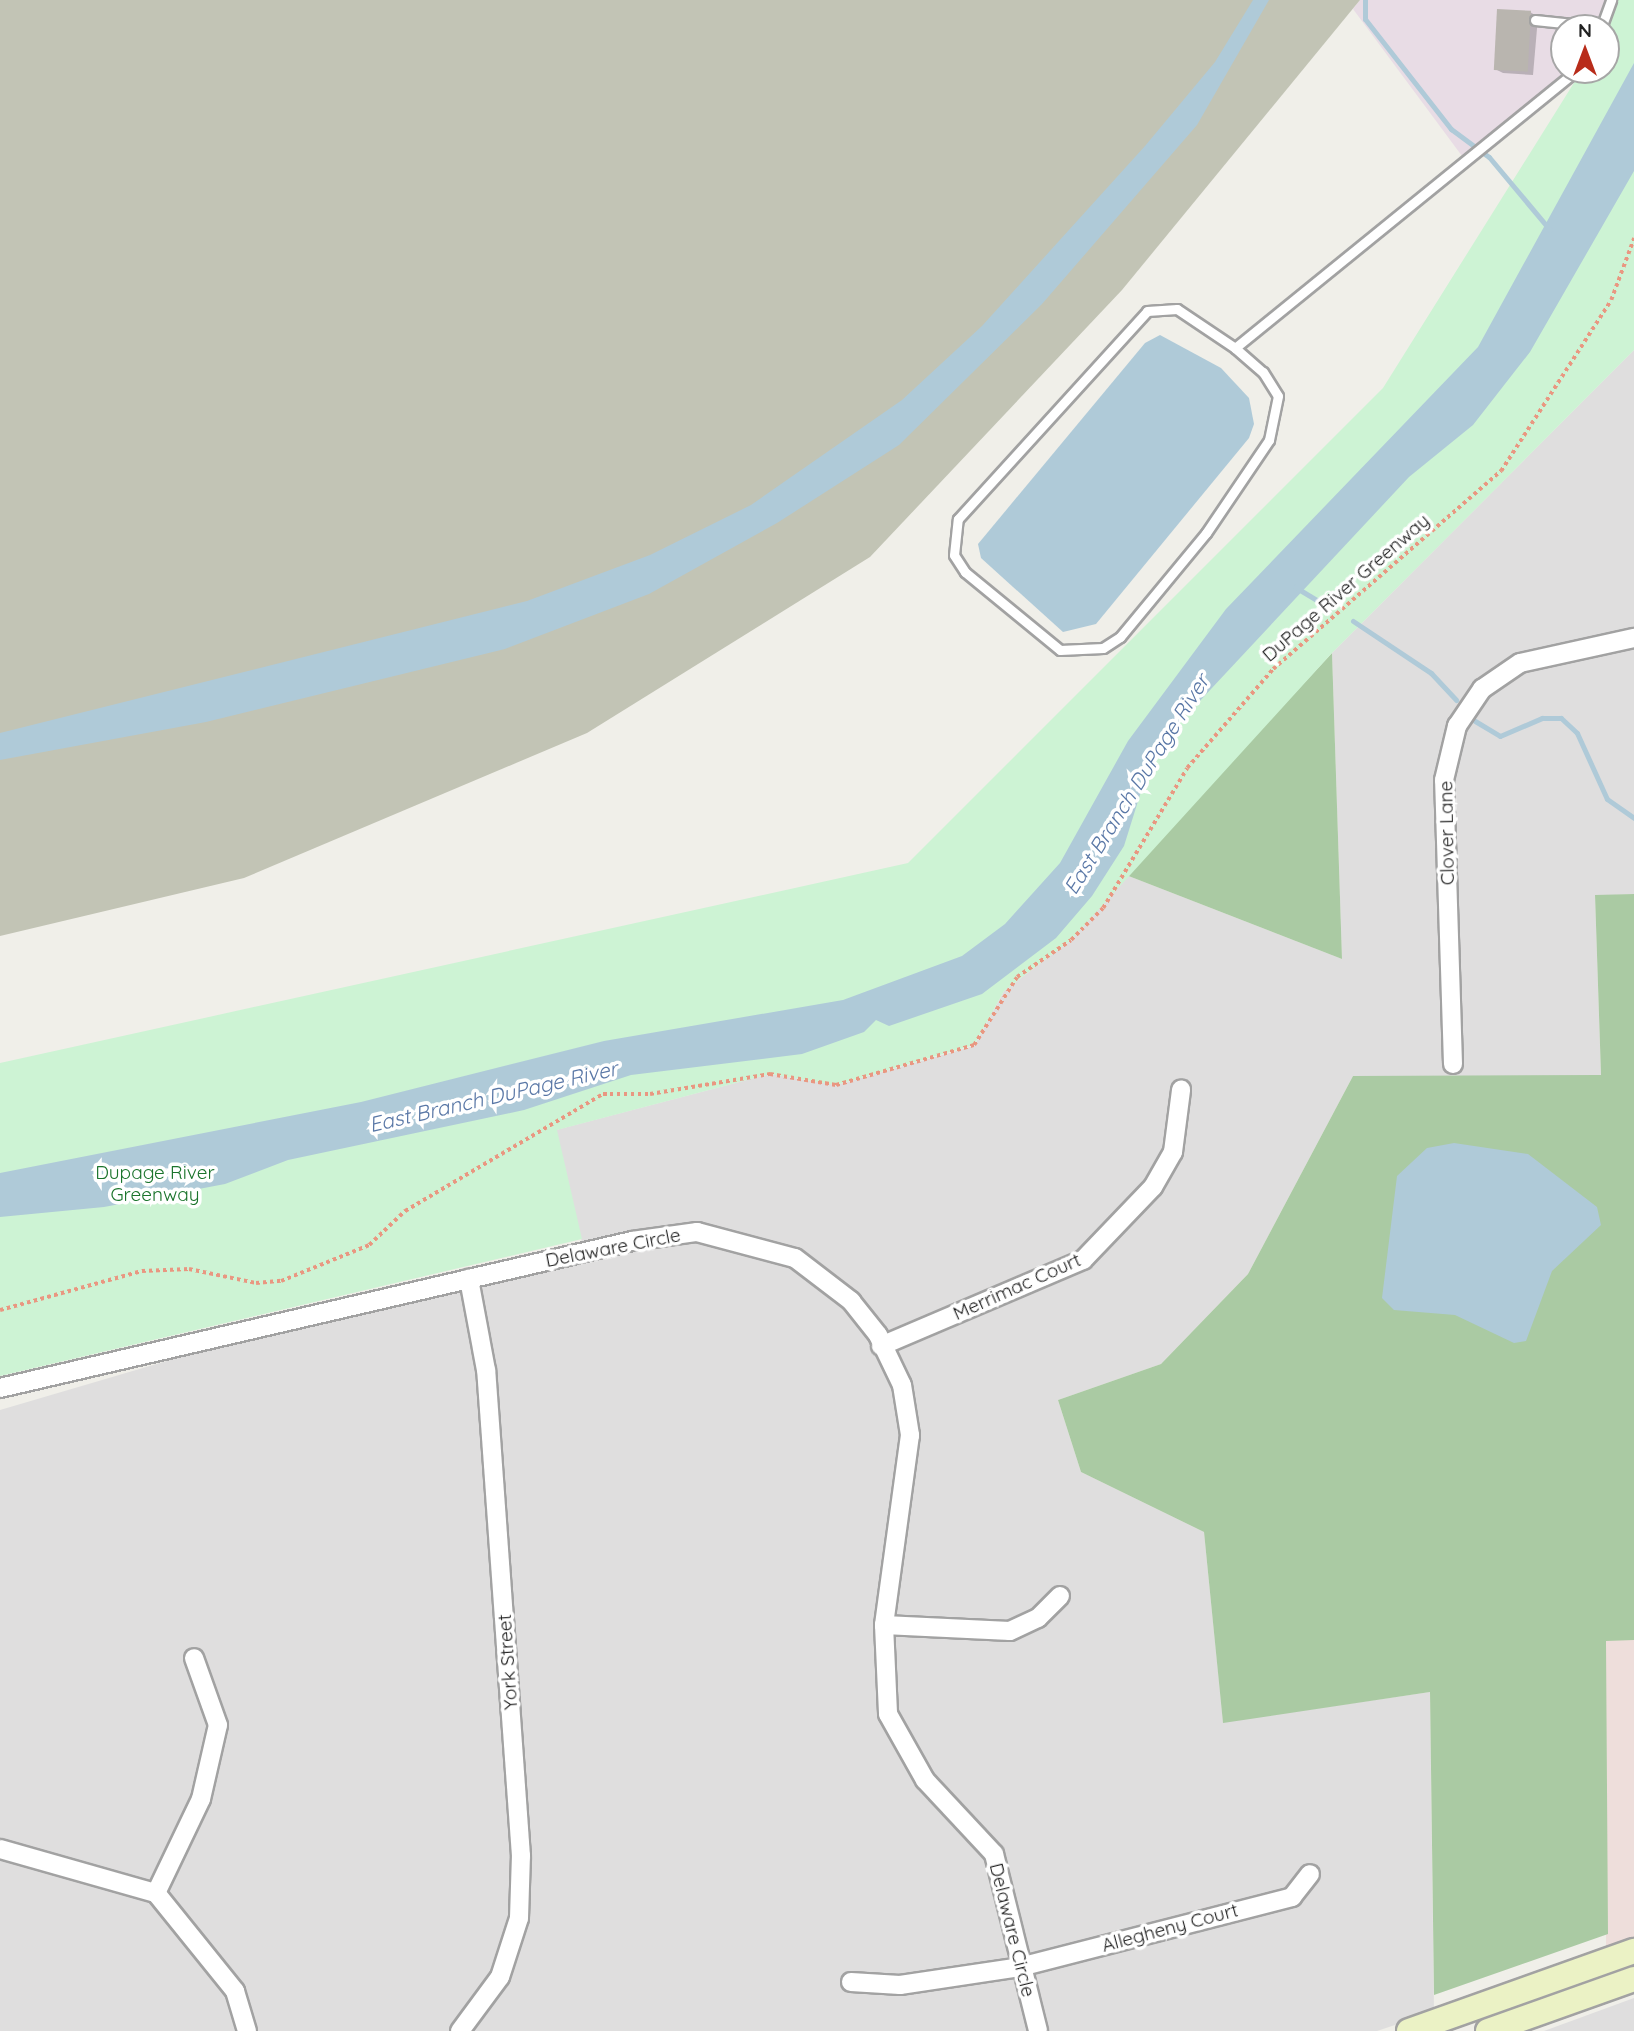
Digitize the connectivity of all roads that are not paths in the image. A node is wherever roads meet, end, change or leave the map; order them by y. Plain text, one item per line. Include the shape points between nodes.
1 (1535, 20) dead end
2 (1550, 22) edge
3 (1561, 84) edge
4 (1235, 348) junction
5 (1634, 638) edge
6 (1453, 1064) dead end
7 (1181, 1090) dead end
8 (469, 1279) junction
9 (881, 1346) junction
10 (0, 1388) edge
11 (1060, 1596) dead end
12 (884, 1625) junction
13 (194, 1658) dead end
14 (0, 1849) edge
15 (1310, 1874) dead end
16 (156, 1893) junction
17 (1634, 1951) edge
18 (1020, 1967) junction
19 (1634, 1979) edge
20 (851, 1982) dead end
21 (247, 2031) edge
22 (460, 2031) edge
23 (1038, 2031) edge
24 (1409, 2031) edge
25 (1488, 2031) edge

1 - 2 lane
3 - 4 lane
4 - 4 lane via 1177,309 1147,311 958,519 954,555 965,572 1042,641 1084,652 1120,637 1206,533 1269,440 1278,396 1264,372
5 - 6 street, Clover Lane via 1520,663 1482,689 1457,726 1444,780
7 - 9 street, Merrimac Court via 1173,1152 1153,1187 1083,1260
8 - 9 street, Delaware Circle via 697,1232 795,1258 852,1301
8 - 10 street, Delaware Circle
8 - 22 street, York Street via 486,1370 521,1856 519,1918 500,1977
9 - 12 street, Delaware Circle via 902,1385 910,1435
11 - 12 street via 1038,1618 1010,1631
12 - 18 street, Delaware Circle via 888,1714 925,1780 994,1854
13 - 16 street via 218,1725 201,1798
14 - 16 street
15 - 18 street, Allegheny Court via 1292,1897
16 - 21 street via 235,1991
17 - 24 main road
18 - 20 street, Allegheny Court via 900,1985
18 - 23 street, Delaware Circle
19 - 25 main road

